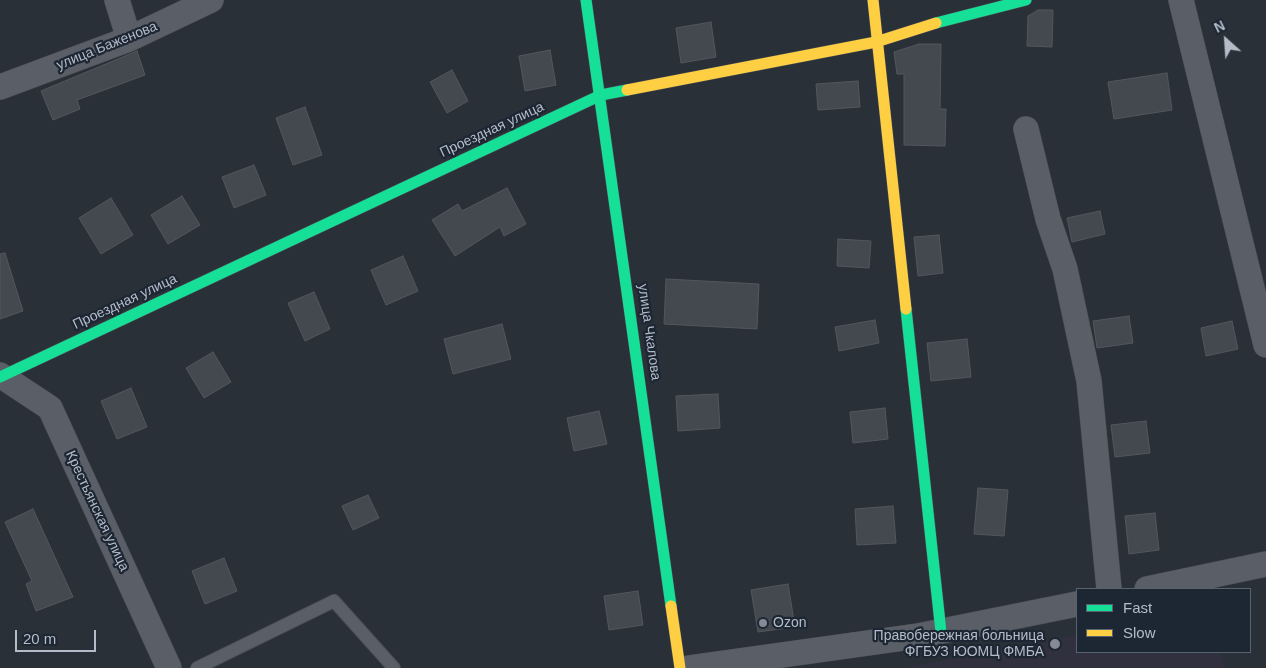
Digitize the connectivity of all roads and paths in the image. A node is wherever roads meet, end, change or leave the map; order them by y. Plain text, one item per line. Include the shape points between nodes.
1 (117, 0) edge
2 (211, 0) edge
3 (586, 0) edge
4 (872, 0) edge
5 (1026, 0) edge
6 (1181, 0) edge
7 (130, 39) junction
8 (876, 42) junction
9 (0, 87) edge
10 (601, 95) junction
11 (1026, 128) dead end
12 (1266, 345) edge
13 (1, 376) edge
14 (1266, 564) edge
15 (1109, 588) edge
16 (1152, 588) edge
17 (1076, 604) edge
18 (942, 632) junction
19 (169, 668) edge
20 (197, 668) edge
21 (394, 668) edge
22 (680, 668) edge
23 (689, 668) edge

1 - 7 street
2 - 7 street, улица Баженова
3 - 10 street, улица Чкалова
4 - 8 street
5 - 8 street, Проездная улица
6 - 12 street
7 - 9 street, улица Баженова
8 - 10 street, Проездная улица
8 - 18 street
10 - 13 street, Проездная улица
10 - 22 street, улица Чкалова
11 - 15 street via 1048,219 1065,269 1089,380
13 - 19 street, Крестьянская улица via 50,408
14 - 16 street
17 - 18 street
18 - 23 street
20 - 21 lane via 334,601

